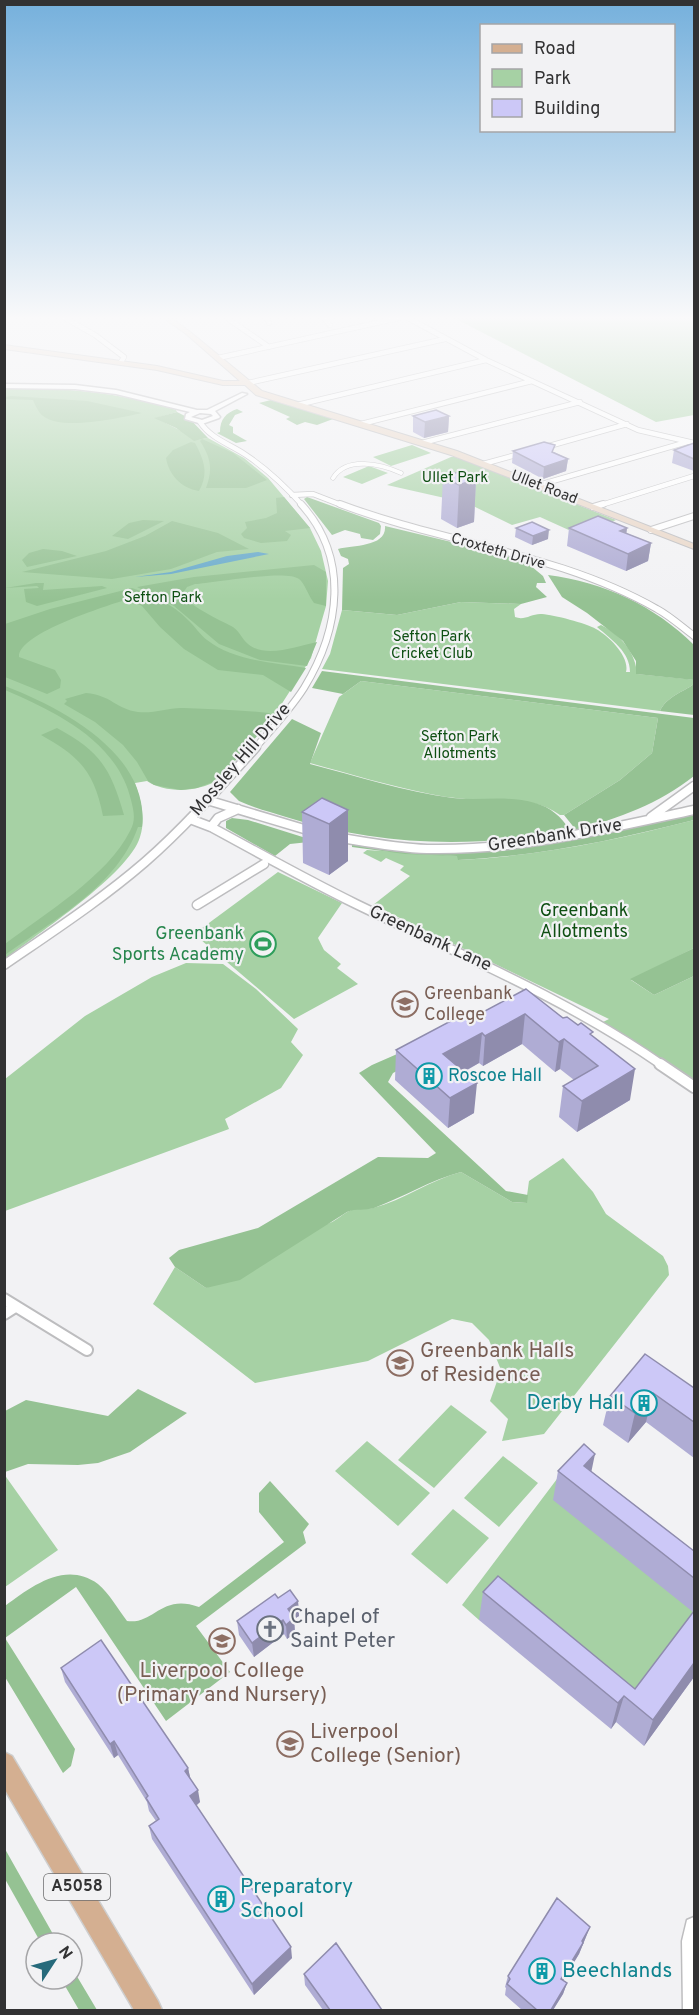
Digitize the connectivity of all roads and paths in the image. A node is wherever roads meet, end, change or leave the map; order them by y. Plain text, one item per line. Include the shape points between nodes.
1 (212, 412) joint
2 (320, 412) edge
3 (409, 412) edge
4 (541, 412) edge
5 (601, 412) edge
6 (192, 413) joint
7 (208, 421) junction
8 (200, 422) junction
9 (361, 424) junction
10 (627, 424) junction
11 (206, 432) junction
12 (692, 442) edge
13 (422, 443) junction
14 (483, 464) junction
15 (401, 473) dead end
16 (694, 476) edge
17 (333, 478) dead end
18 (538, 485) junction
19 (289, 492) junction
20 (593, 507) junction
21 (694, 516) edge
22 (651, 530) junction
23 (694, 547) edge
24 (694, 636) edge
25 (694, 786) edge
26 (207, 800) junction
27 (238, 809) junction
28 (694, 810) edge
29 (190, 819) junction
30 (647, 820) junction
31 (211, 827) junction
32 (264, 864) dead end
33 (196, 905) dead end
34 (4, 965) edge
35 (694, 1087) edge
36 (4, 1299) edge
37 (15, 1307) junction
38 (4, 1314) edge
39 (87, 1350) dead end
40 (4, 1764) edge
41 (694, 1927) edge
42 (149, 2010) edge
43 (693, 2010) edge

1 - 6 street
1 - 7 street via 217,417
2 - 9 main road, Ullet Road
3 - 9 street
4 - 13 street
5 - 10 street
6 - 8 street via 187,417
7 - 8 street
7 - 11 street
8 - 11 street
9 - 13 main road, Ullet Road
10 - 12 street
10 - 14 street
11 - 19 street via 245,455
12 - 18 street
13 - 14 main road, Ullet Road
14 - 18 main road, Ullet Road
15 - 17 street via 374,465 356,465 339,470
16 - 20 street
18 - 20 main road, Ullet Road
19 - 24 street, Croxteth Drive via 313,495 374,517 529,558 595,580 658,609
19 - 26 street, Mossley Hill Drive via 325,540 333,562 335,585 327,636 316,666 286,713
20 - 22 main road, Ullet Road
21 - 22 street
22 - 23 main road, Ullet Road
25 - 30 street
26 - 27 street, Greenbank Drive
26 - 29 street, Mossley Hill Drive
27 - 30 street, Greenbank Drive via 352,841 413,847 490,848 583,835
27 - 31 street via 218,818
28 - 30 street, Greenbank Drive
29 - 31 street, Greenbank Lane
29 - 34 street, Mossley Hill Drive via 127,877
31 - 35 street, Greenbank Lane via 335,893 536,989 599,1024
32 - 33 street
36 - 37 street
37 - 38 street
37 - 39 street
40 - 42 main road, A5058
41 - 43 street

